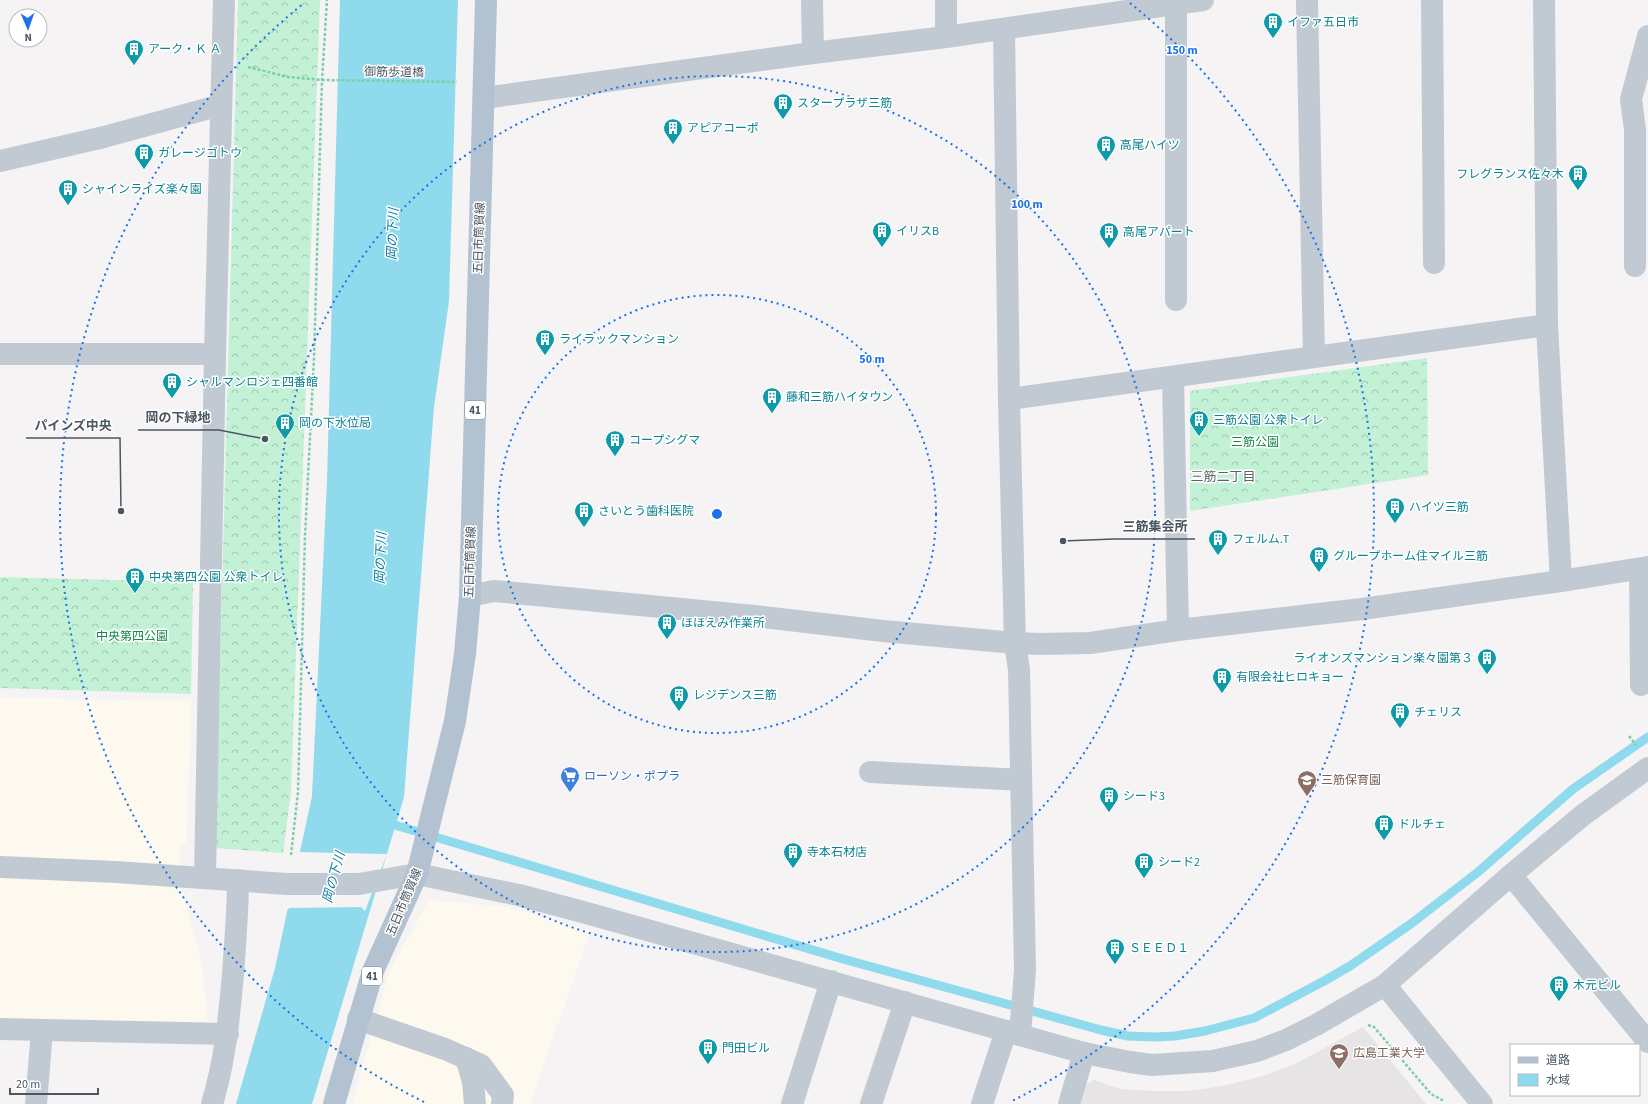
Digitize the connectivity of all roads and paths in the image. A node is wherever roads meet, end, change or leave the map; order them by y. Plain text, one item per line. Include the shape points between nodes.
1 (224, 0) edge
2 (327, 0) edge
3 (486, 0) edge
4 (812, 0) edge
5 (946, 0) edge
6 (1203, 0) edge
7 (1307, 0) edge
8 (1432, 0) edge
9 (1544, 0) edge
10 (1176, 4) junction
11 (1004, 29) junction
12 (1648, 36) edge
13 (946, 37) junction
14 (813, 53) junction
15 (222, 62) junction
16 (322, 80) junction
17 (460, 82) dead end
18 (484, 98) junction
19 (221, 105) junction
20 (0, 160) edge
21 (1434, 263) dead end
22 (1635, 266) dead end
23 (1176, 300) dead end
24 (1547, 325) junction
25 (0, 354) edge
26 (215, 354) junction
27 (1314, 357) junction
28 (1173, 377) junction
29 (1009, 399) junction
30 (1644, 568) edge
31 (1561, 581) junction
32 (470, 596) junction
33 (1178, 630) junction
34 (1015, 642) junction
35 (1641, 685) dead end
36 (1648, 768) edge
37 (870, 772) dead end
38 (1021, 780) junction
39 (291, 856) dead end
40 (420, 864) junction
41 (0, 867) edge
42 (1511, 875) junction
43 (205, 877) junction
44 (238, 880) junction
45 (831, 982) junction
46 (1385, 984) junction
47 (905, 1002) junction
48 (358, 1019) junction
49 (0, 1029) edge
50 (42, 1030) junction
51 (1016, 1031) junction
52 (228, 1034) junction
53 (1648, 1042) edge
54 (1084, 1053) junction
55 (466, 1058) junction
56 (36, 1104) edge
57 (212, 1104) edge
58 (334, 1104) edge
59 (475, 1104) edge
60 (502, 1104) edge
61 (792, 1104) edge
62 (871, 1104) edge
63 (982, 1104) edge
64 (1069, 1104) edge
65 (1482, 1104) edge

1 - 15 street
2 - 16 path
3 - 18 main road, 五日市筒賀線 / 41
4 - 14 street
5 - 13 street
6 - 10 street
7 - 27 street
8 - 21 street
9 - 24 street
10 - 11 street
10 - 23 street
11 - 13 street
11 - 29 street
12 - 22 street via 1631,99 1635,130
13 - 14 street
14 - 18 street
15 - 16 path, 御筋歩道橋 via 288,77
15 - 19 street
16 - 17 path, 御筋歩道橋
16 - 39 path via 314,358 304,544 298,792
18 - 32 main road, 五日市筒賀線 / 41
19 - 20 street via 104,137
19 - 26 street
24 - 27 street
24 - 31 street
25 - 26 street
26 - 43 street
27 - 28 street
28 - 29 street
28 - 33 street
29 - 34 street
30 - 31 street
30 - 35 street
31 - 33 street via 1362,609
32 - 34 street via 494,591
32 - 40 main road, 五日市筒賀線 / 41 via 455,721
33 - 34 street via 1090,643
34 - 38 street via 1019,670
36 - 42 street via 1583,815
37 - 38 street
38 - 51 street via 1025,970
40 - 44 street via 359,884 287,884
40 - 45 street via 519,895
40 - 48 main road, 五日市筒賀線 / 41 via 373,971
41 - 43 street
42 - 46 street
42 - 53 street
43 - 44 street
44 - 52 street
45 - 47 street
45 - 61 street
46 - 54 street via 1286,1040 1257,1051 1213,1062 1152,1065
46 - 65 street
47 - 51 street
47 - 62 street
48 - 55 street
48 - 58 main road, 五日市筒賀線 / 41
49 - 50 street
50 - 52 street
50 - 56 street
51 - 54 street
51 - 63 street
52 - 57 street
54 - 64 street
55 - 59 street via 473,1082
55 - 60 street via 481,1065 503,1095

